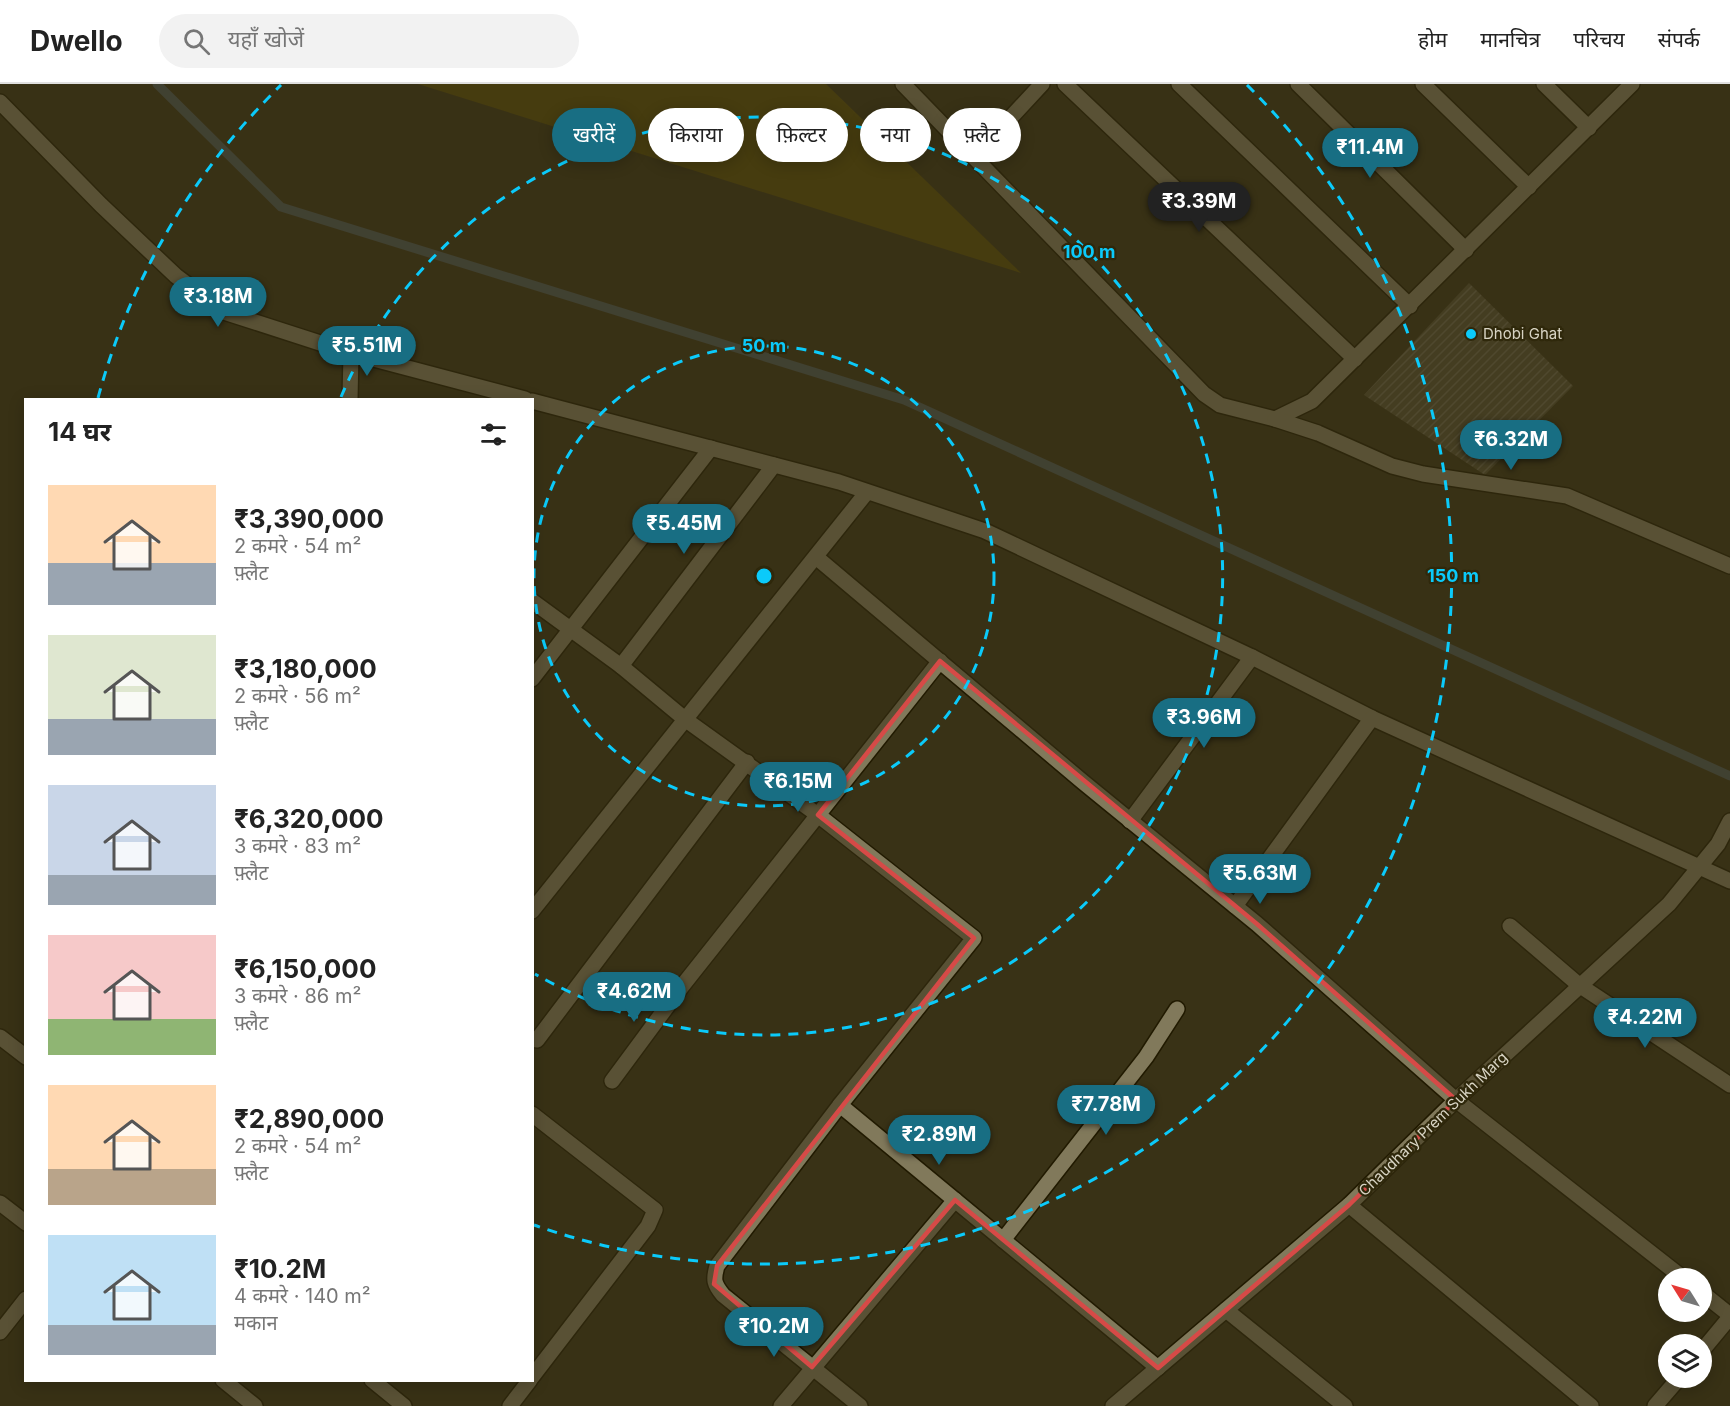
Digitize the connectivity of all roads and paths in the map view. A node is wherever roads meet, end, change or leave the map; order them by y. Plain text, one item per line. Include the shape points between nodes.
1 (903, 84) edge
2 (1042, 84) edge
3 (1065, 84) edge
4 (1179, 84) edge
5 (1298, 84) edge
6 (1423, 84) edge
7 (1544, 84) edge
8 (1632, 84) edge
9 (0, 102) edge
10 (1020, 108) edge
11 (943, 125) edge
12 (1589, 128) junction
13 (979, 162) edge
14 (1529, 187) junction
15 (1466, 250) junction
16 (1410, 306) junction
17 (351, 353) junction
18 (1355, 359) junction
19 (350, 398) edge
20 (521, 398) edge
21 (534, 402) edge
22 (1275, 418) junction
23 (711, 448) junction
24 (774, 465) junction
25 (867, 492) junction
26 (816, 557) junction
27 (1730, 566) edge
28 (534, 602) edge
29 (572, 628) junction
30 (1252, 657) junction
31 (939, 661) junction
32 (621, 666) junction
33 (534, 676) edge
34 (1372, 718) junction
35 (687, 720) junction
36 (747, 762) junction
37 (818, 814) junction
38 (1130, 821) junction
39 (1730, 821) edge
40 (1699, 867) junction
41 (1730, 881) edge
42 (1235, 906) junction
43 (534, 909) edge
44 (1510, 926) dead end
45 (1579, 985) junction
46 (1178, 1009) dead end
47 (0, 1037) edge
48 (537, 1040) dead end
49 (24, 1055) edge
50 (612, 1081) dead end
51 (1730, 1085) edge
52 (1456, 1100) junction
53 (840, 1105) junction
54 (534, 1116) edge
55 (955, 1200) junction
56 (0, 1203) edge
57 (1349, 1205) junction
58 (24, 1221) edge
59 (1003, 1240) junction
60 (1670, 1268) edge
61 (1712, 1301) edge
62 (24, 1302) edge
63 (1226, 1310) junction
64 (1730, 1316) edge
65 (0, 1332) edge
66 (1712, 1338) edge
67 (812, 1367) junction
68 (1158, 1368) junction
69 (534, 1374) edge
70 (225, 1382) edge
71 (374, 1382) edge
72 (528, 1382) edge
73 (1671, 1388) edge
74 (255, 1406) edge
75 (404, 1406) edge
76 (510, 1406) edge
77 (782, 1406) edge
78 (860, 1406) edge
79 (1113, 1406) edge
80 (1345, 1406) edge
81 (1592, 1406) edge
82 (1655, 1406) edge

1 - 11 street
2 - 10 street
3 - 18 street
4 - 16 street
5 - 15 street
6 - 14 street
7 - 12 street
8 - 12 street
9 - 17 street via 167,268 224,312
12 - 14 street
13 - 22 street via 1204,394 1220,405
14 - 15 street
15 - 16 street
16 - 18 street
17 - 19 street
17 - 20 street
18 - 22 street via 1312,400
21 - 23 street
22 - 27 street via 1413,472 1567,496
23 - 24 street
23 - 29 street
24 - 25 street
24 - 32 street
25 - 26 street
25 - 30 street via 985,531
26 - 31 street
26 - 35 street
28 - 29 street
29 - 32 street
29 - 33 street
30 - 34 street
30 - 38 street
31 - 37 street
31 - 38 street
32 - 35 street
34 - 40 street
34 - 42 street
35 - 36 street
35 - 43 street
36 - 37 street
36 - 48 street
37 - 50 street
37 - 53 street via 974,938
38 - 42 street
39 - 40 street, Chaudhary Prem Sukh Marg
40 - 41 street
40 - 45 street, Chaudhary Prem Sukh Marg via 1669,904
42 - 52 street
44 - 45 street
45 - 51 street
45 - 52 street, Chaudhary Prem Sukh Marg
46 - 59 street via 1146,1057
47 - 49 street
52 - 57 street, Chaudhary Prem Sukh Marg
52 - 60 street
53 - 55 street
53 - 67 street via 717,1266 714,1276 714,1284 723,1295
54 - 69 street via 655,1210 648,1226
55 - 59 street
55 - 67 street
56 - 58 street
57 - 63 street, Chaudhary Prem Sukh Marg
57 - 81 street
59 - 68 street
61 - 64 street
62 - 65 street
63 - 68 street, Chaudhary Prem Sukh Marg
63 - 80 street
64 - 66 street
67 - 77 street
67 - 78 street
68 - 79 street, Chaudhary Prem Sukh Marg
70 - 74 street
71 - 75 street
72 - 76 street
73 - 82 street

